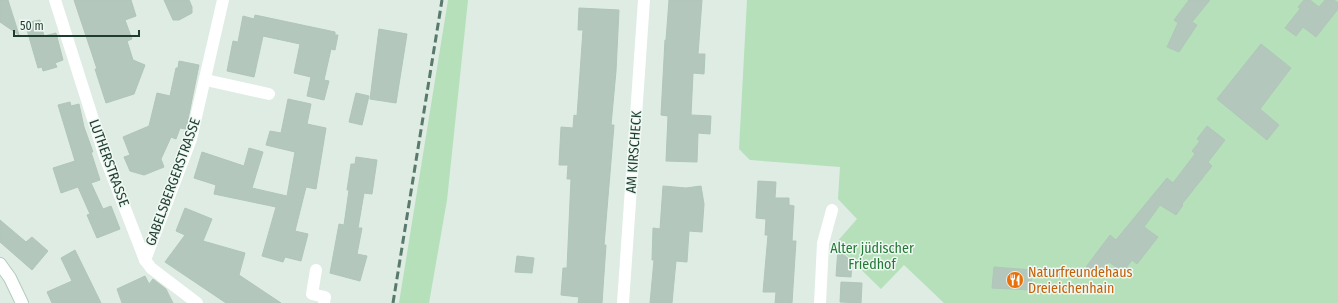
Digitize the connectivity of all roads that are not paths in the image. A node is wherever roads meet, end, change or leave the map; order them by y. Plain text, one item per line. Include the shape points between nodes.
1 (56, 0) edge
2 (223, 0) edge
3 (644, 0) edge
4 (206, 80) junction
5 (269, 94) dead end
6 (832, 210) dead end
7 (145, 260) junction
8 (0, 264) edge
9 (316, 270) dead end
10 (22, 303) edge
11 (197, 303) edge
12 (324, 303) edge
13 (623, 303) edge
14 (820, 303) edge

1 - 7 street, LUTHERSTRASSE via 105,157
2 - 4 street, GABELSBERGERSTRASSE
3 - 13 street, AM KIRSCHECK
4 - 5 street
4 - 7 street, GABELSBERGERSTRASSE via 192,139
6 - 14 street via 823,243
7 - 11 street, LUTHERSTRASSE via 151,268
8 - 10 street
9 - 12 street via 312,294 325,296

